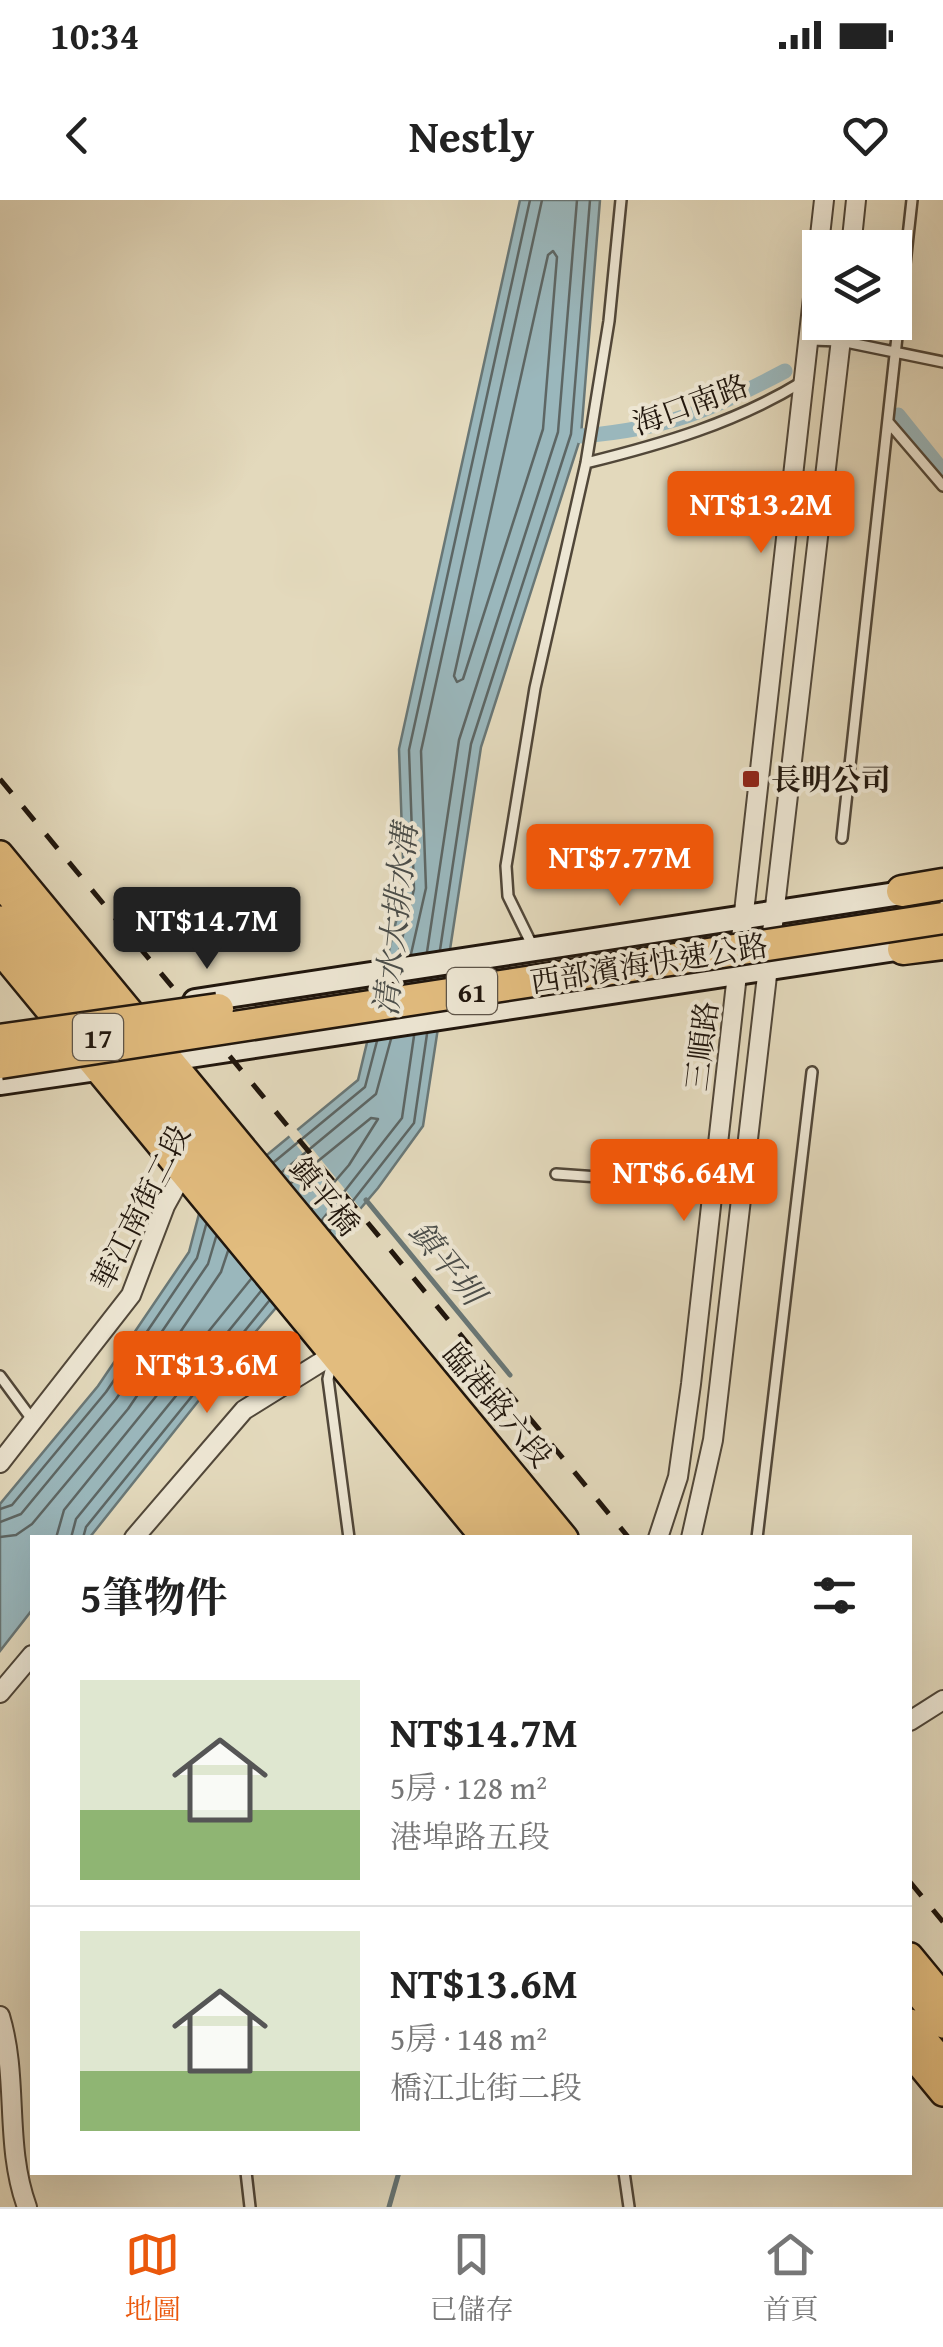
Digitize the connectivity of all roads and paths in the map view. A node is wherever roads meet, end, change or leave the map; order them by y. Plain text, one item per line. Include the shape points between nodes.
1 (621, 200) edge
2 (824, 200) edge
3 (856, 200) edge
4 (912, 200) edge
5 (821, 230) edge
6 (853, 230) edge
7 (811, 340) edge
8 (841, 340) edge
9 (863, 340) edge
10 (896, 353) junction
11 (943, 362) edge
12 (806, 380) junction
13 (890, 423) junction
14 (586, 462) junction
15 (943, 486) edge
16 (842, 838) dead end
17 (0, 854) edge
18 (943, 882) edge
19 (0, 884) edge
20 (902, 890) junction
21 (943, 893) edge
22 (943, 903) edge
23 (775, 912) junction
24 (744, 918) junction
25 (943, 918) edge
26 (0, 919) edge
27 (943, 945) edge
28 (534, 950) junction
29 (903, 950) joint
30 (0, 951) edge
31 (768, 970) junction
32 (737, 976) junction
33 (92, 1014) junction
34 (0, 1028) edge
35 (0, 1040) edge
36 (0, 1063) edge
37 (135, 1064) junction
38 (812, 1072) dead end
39 (0, 1083) edge
40 (200, 1145) junction
41 (556, 1174) dead end
42 (712, 1186) junction
43 (357, 1336) junction
44 (0, 1376) edge
45 (34, 1422) junction
46 (0, 1463) edge
47 (137, 1535) edge
48 (350, 1535) edge
49 (482, 1535) edge
50 (508, 1535) edge
51 (536, 1535) edge
52 (562, 1535) edge
53 (659, 1535) edge
54 (692, 1535) edge
55 (757, 1535) edge
56 (30, 1657) edge
57 (0, 1692) edge
58 (943, 1700) edge
59 (912, 1719) edge
60 (912, 1958) edge
61 (912, 1986) edge
62 (943, 1996) edge
63 (0, 2016) edge
64 (912, 2024) edge
65 (943, 2024) edge
66 (912, 2055) edge
67 (943, 2062) edge
68 (943, 2093) edge
69 (5, 2128) edge
70 (246, 2175) edge
71 (624, 2175) edge
72 (27, 2207) edge
73 (250, 2207) edge
74 (629, 2207) edge

1 - 14 lane
2 - 5 street, 三順路
3 - 6 street
4 - 10 lane
7 - 12 street, 三順路
8 - 23 street, 三順路
9 - 10 lane
10 - 11 lane
10 - 13 lane
12 - 14 lane, 海口南路 via 701,431
12 - 24 street, 三順路
13 - 15 lane
13 - 16 lane
14 - 28 lane via 535,688 506,866 508,896
17 - 33 main road, 17
18 - 20 highway
19 - 33 main road, 17
20 - 21 street
20 - 23 street
22 - 35 highway, 西部濱海快速公路 / 61, bridge
23 - 24 street
23 - 31 street, 三順路
24 - 28 street
24 - 32 street, 三順路
25 - 36 highway, 西部濱海快速公路 / 61, bridge
26 - 33 main road, 17
27 - 29 highway
28 - 33 street
29 - 31 street
30 - 33 main road, 17
31 - 32 street
31 - 54 street, 三順路 via 713,1440
32 - 37 street
32 - 42 street, 三順路
33 - 34 street
33 - 37 main road, 17
33 - 37 main road, 17
37 - 39 street
37 - 40 main road, 17
37 - 40 main road, 17
38 - 55 lane
40 - 43 main road, 鎮平橋 / 17
40 - 43 main road, 17
40 - 45 street, 華江南街二段 via 165,1206 130,1295
41 - 42 lane
42 - 53 street, 三順路 via 678,1477
43 - 47 street via 244,1410
43 - 48 lane via 328,1379
43 - 49 main road, 17
43 - 50 main road, 17
43 - 51 main road, 臨港路六段 / 17
43 - 52 main road, 臨港路六段 / 17
44 - 45 lane
45 - 46 street, 華江南街二段
56 - 57 street
58 - 59 street
60 - 62 main road
61 - 65 main road
63 - 69 street via 9,2047
64 - 67 main road
66 - 68 main road
69 - 72 street
70 - 73 lane
71 - 74 lane

